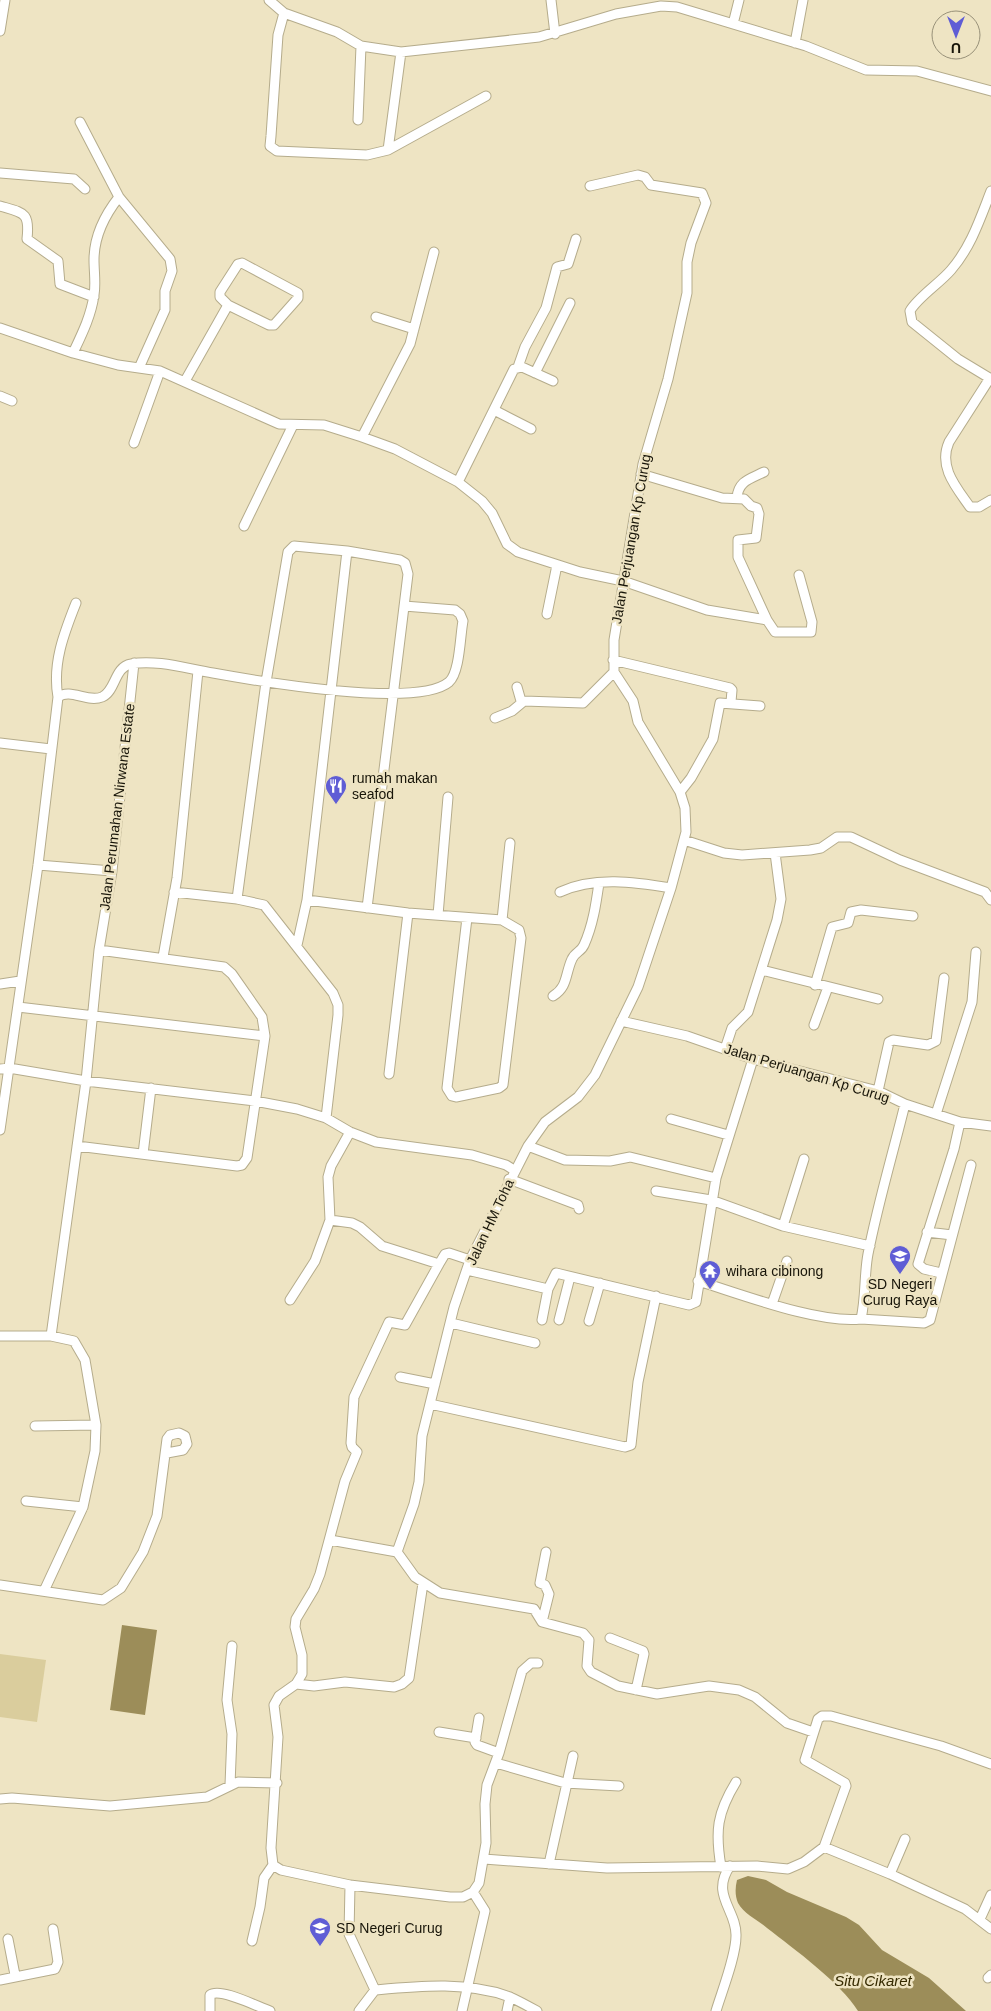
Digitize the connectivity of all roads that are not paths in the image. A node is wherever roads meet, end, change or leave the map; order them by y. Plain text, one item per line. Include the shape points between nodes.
1 (4, 0) edge
2 (269, 0) edge
3 (551, 0) edge
4 (739, 0) edge
5 (803, 0) edge
6 (661, 3) edge
7 (284, 13) junction
8 (733, 24) junction
9 (0, 31) edge
10 (555, 34) junction
11 (795, 43) junction
12 (361, 46) junction
13 (401, 52) junction
14 (987, 90) edge
15 (486, 96) dead end
16 (358, 120) dead end
17 (80, 122) dead end
18 (388, 150) junction
19 (0, 173) edge
20 (590, 186) dead end
21 (85, 189) dead end
22 (991, 191) edge
23 (119, 197) junction
24 (0, 206) edge
25 (988, 208) edge
26 (576, 239) dead end
27 (434, 252) dead end
28 (94, 298) junction
29 (570, 303) dead end
30 (228, 305) junction
31 (376, 317) dead end
32 (0, 328) edge
33 (414, 329) junction
34 (73, 353) junction
35 (518, 367) junction
36 (139, 368) junction
37 (160, 372) junction
38 (535, 372) junction
39 (990, 378) edge
40 (553, 380) dead end
41 (184, 382) junction
42 (0, 396) edge
43 (12, 401) dead end
44 (494, 410) junction
45 (293, 425) junction
46 (531, 429) dead end
47 (362, 436) junction
48 (134, 443) dead end
49 (764, 472) dead end
50 (641, 474) junction
51 (458, 482) junction
52 (737, 498) junction
53 (991, 500) edge
54 (244, 526) dead end
55 (347, 551) junction
56 (557, 565) junction
57 (799, 575) dead end
58 (623, 582) junction
59 (76, 603) dead end
60 (404, 606) junction
61 (547, 614) dead end
62 (767, 620) junction
63 (614, 660) junction
64 (134, 663) junction
65 (198, 671) junction
66 (614, 672) junction
67 (266, 682) junction
68 (517, 687) dead end
69 (330, 690) junction
70 (393, 695) junction
71 (58, 697) junction
72 (521, 701) junction
73 (731, 702) junction
74 (760, 706) dead end
75 (495, 718) dead end
76 (0, 743) edge
77 (51, 749) junction
78 (680, 792) junction
79 (448, 797) dead end
80 (684, 840) junction
81 (510, 843) dead end
82 (775, 852) junction
83 (38, 865) junction
84 (112, 871) junction
85 (599, 883) junction
86 (671, 888) junction
87 (174, 892) junction
88 (560, 892) dead end
89 (238, 899) junction
90 (307, 900) junction
91 (991, 900) edge
92 (367, 908) junction
93 (408, 914) junction
94 (438, 915) junction
95 (912, 916) dead end
96 (467, 918) junction
97 (502, 920) junction
98 (297, 945) junction
99 (99, 950) junction
100 (976, 952) dead end
101 (163, 957) junction
102 (762, 970) junction
103 (944, 978) dead end
104 (20, 981) junction
105 (0, 984) edge
106 (815, 985) junction
107 (828, 987) junction
108 (553, 996) dead end
109 (878, 999) dead end
110 (18, 1007) junction
111 (93, 1014) junction
112 (622, 1021) junction
113 (814, 1025) dead end
114 (265, 1036) junction
115 (725, 1049) junction
116 (753, 1058) junction
117 (4, 1068) edge
118 (389, 1074) dead end
119 (86, 1081) junction
120 (151, 1088) junction
121 (878, 1091) junction
122 (255, 1101) junction
123 (905, 1104) junction
124 (936, 1114) junction
125 (326, 1118) junction
126 (671, 1118) dead end
127 (960, 1122) junction
128 (991, 1126) edge
129 (0, 1130) edge
130 (350, 1132) junction
131 (728, 1135) junction
132 (77, 1146) junction
133 (528, 1146) junction
134 (143, 1154) junction
135 (804, 1159) dead end
136 (971, 1165) dead end
137 (514, 1170) junction
138 (716, 1178) junction
139 (509, 1180) junction
140 (656, 1190) dead end
141 (711, 1200) junction
142 (579, 1209) dead end
143 (330, 1220) junction
144 (783, 1226) junction
145 (927, 1232) junction
146 (952, 1235) junction
147 (870, 1246) junction
148 (470, 1260) junction
149 (787, 1261) dead end
150 (439, 1264) junction
151 (468, 1270) junction
152 (941, 1273) junction
153 (570, 1277) junction
154 (698, 1281) junction
155 (600, 1283) junction
156 (548, 1289) junction
157 (656, 1296) junction
158 (290, 1300) dead end
159 (772, 1304) junction
160 (861, 1318) junction
161 (542, 1320) dead end
162 (559, 1320) dead end
163 (589, 1321) dead end
164 (451, 1323) junction
165 (0, 1336) edge
166 (51, 1336) junction
167 (535, 1343) dead end
168 (400, 1376) dead end
169 (435, 1384) junction
170 (430, 1404) junction
171 (96, 1425) junction
172 (35, 1426) dead end
173 (167, 1453) dead end
174 (26, 1501) dead end
175 (83, 1507) junction
176 (330, 1540) junction
177 (397, 1552) junction
178 (546, 1552) dead end
179 (423, 1583) junction
180 (0, 1585) edge
181 (44, 1591) junction
182 (542, 1622) junction
183 (610, 1638) dead end
184 (232, 1646) dead end
185 (538, 1663) dead end
186 (296, 1684) junction
187 (636, 1690) junction
188 (479, 1718) dead end
189 (439, 1732) dead end
190 (813, 1732) junction
191 (476, 1738) junction
192 (499, 1753) junction
193 (573, 1756) dead end
194 (496, 1763) junction
195 (991, 1764) edge
196 (736, 1782) dead end
197 (277, 1783) junction
198 (565, 1783) junction
199 (230, 1785) junction
200 (619, 1786) dead end
201 (0, 1799) edge
202 (906, 1839) dead end
203 (824, 1847) junction
204 (484, 1859) junction
205 (549, 1864) junction
206 (272, 1865) junction
207 (725, 1867) junction
208 (890, 1874) junction
209 (350, 1885) junction
210 (473, 1892) junction
211 (991, 1895) edge
212 (980, 1919) junction
213 (53, 1929) dead end
214 (991, 1929) edge
215 (8, 1939) dead end
216 (252, 1941) dead end
217 (15, 1975) junction
218 (0, 1980) edge
219 (466, 1988) junction
220 (375, 1990) junction
221 (510, 1997) junction
222 (210, 2011) edge
223 (270, 2011) edge
224 (359, 2011) edge
225 (462, 2011) edge
226 (507, 2011) edge
227 (538, 2011) edge
228 (716, 2011) edge

1 - 9 street
2 - 7 street
3 - 10 street
4 - 8 street
5 - 11 street
6 - 8 street
6 - 10 street via 599,18
7 - 12 street via 337,32
7 - 18 street via 278,35 272,149 285,153 367,155
8 - 11 street
10 - 13 street
11 - 14 street via 866,70 939,75
12 - 13 street
12 - 16 street
13 - 18 street
15 - 18 street
17 - 23 street
19 - 21 street via 74,180
20 - 50 street, Jalan Perjuangan Kp Curug via 645,176 651,184 702,193 706,203 691,243 685,303
22 - 25 street
23 - 28 street via 97,238
23 - 36 street via 172,265 165,291 165,310
24 - 28 street via 22,212 26,217 29,222 27,239 58,261 60,284
25 - 39 street via 951,271 910,311 912,322 958,359
26 - 35 street via 568,264 557,267 546,308
27 - 33 street
28 - 34 street
29 - 38 street
30 - 30 street via 272,326 299,296 296,290 242,263 238,264 220,292 220,297
30 - 41 street
31 - 33 street
32 - 34 street
33 - 47 street via 394,378
34 - 36 street
35 - 38 street
35 - 44 street via 514,369
36 - 37 street
37 - 41 street
37 - 48 street
38 - 40 street
39 - 53 street via 949,442 945,461 948,474 970,507 979,507
41 - 45 street via 279,424
42 - 43 street
44 - 46 street
44 - 51 street
45 - 47 street via 324,425
45 - 54 street
47 - 51 street via 396,449
49 - 52 street via 742,482
50 - 52 street via 722,498
50 - 58 street, Jalan Perjuangan Kp Curug
51 - 56 street via 492,513 507,544 518,552
52 - 62 street via 744,499 758,510 756,538 740,538 736,543 738,557
55 - 60 street via 400,560 405,564 408,574
55 - 67 street via 294,546 288,552
55 - 69 street
56 - 58 street
56 - 61 street
57 - 62 street via 812,622 811,632 777,633
58 - 62 street via 707,610
58 - 63 street, Jalan Perjuangan Kp Curug
59 - 71 street via 58,655
60 - 70 street
60 - 70 street via 455,610 463,621 455,674 449,682 433,689
63 - 66 street, Jalan Perjuangan Kp Curug
63 - 73 street via 730,688
64 - 65 street
64 - 71 street via 122,669 103,696 92,698 67,694
64 - 84 street, Jalan Perumahan Nirwana Estate
65 - 67 street
65 - 87 street
66 - 72 street via 583,703
66 - 78 street via 633,701 638,722
67 - 69 street
67 - 89 street
68 - 72 street
69 - 70 street
69 - 90 street
70 - 92 street
71 - 77 street
72 - 75 street via 512,712
73 - 74 street
73 - 78 street via 720,703 713,739
76 - 77 street
77 - 83 street
78 - 80 street via 686,808
79 - 94 street
80 - 82 street via 724,853
80 - 86 street
81 - 97 street
82 - 91 street via 821,848 837,837 850,837 985,892
82 - 102 street via 781,899
83 - 84 street
83 - 104 street
84 - 99 street, Jalan Perumahan Nirwana Estate
85 - 86 street via 634,881
85 - 88 street via 573,886
85 - 108 street via 594,917 584,944 581,951 572,957 562,990
86 - 112 street, Jalan HM Toha via 638,987
87 - 89 street
87 - 101 street
89 - 98 street via 264,904
90 - 92 street
90 - 98 street
92 - 93 street
93 - 94 street
93 - 118 street
94 - 96 street
95 - 106 street via 861,910 851,912 848,923 832,927
96 - 97 street
96 - 97 street via 447,1088 456,1097 499,1088 504,1082 521,938 519,930
98 - 125 street via 334,993 338,1005
99 - 101 street
99 - 111 street, Jalan Perumahan Nirwana Estate
100 - 124 street via 972,1002
101 - 114 street via 228,970 262,1017
102 - 106 street
102 - 115 street via 748,1012 732,1028
103 - 121 street via 936,1041 928,1045 889,1042
104 - 105 street
104 - 110 street
106 - 107 street
107 - 109 street
107 - 113 street
110 - 111 street
110 - 117 street
111 - 114 street
111 - 119 street, Jalan Perumahan Nirwana Estate
112 - 115 street, Jalan Perjuangan Kp Curug via 687,1036
112 - 133 street, Jalan HM Toha via 595,1075 578,1097 544,1122
114 - 122 street
115 - 116 street, Jalan Perjuangan Kp Curug
116 - 121 street, Jalan Perjuangan Kp Curug
116 - 131 street
117 - 119 street
117 - 129 street
119 - 120 street
119 - 132 street, Jalan Perumahan Nirwana Estate
120 - 122 street
120 - 134 street
121 - 123 street, Jalan Perjuangan Kp Curug
122 - 125 street
122 - 134 street via 247,1158 242,1165
123 - 124 street, Jalan Perjuangan Kp Curug
123 - 147 street
124 - 127 street, Jalan Perjuangan Kp Curug
125 - 130 street
126 - 131 street
127 - 128 street, Jalan Perjuangan Kp Curug
127 - 145 street
130 - 137 street via 376,1142 480,1157
130 - 143 street via 328,1177
131 - 138 street
132 - 134 street
132 - 166 street, Jalan Perumahan Nirwana Estate
133 - 137 street, Jalan HM Toha
133 - 138 street via 565,1160 610,1161 630,1157
135 - 144 street
136 - 146 street
137 - 139 street, Jalan HM Toha
138 - 141 street
139 - 142 street via 578,1205
139 - 148 street, Jalan HM Toha
140 - 141 street
141 - 144 street
141 - 154 street
143 - 150 street via 352,1223 382,1246
143 - 158 street via 315,1261
144 - 147 street
145 - 146 street
145 - 152 street via 918,1264
146 - 152 street
147 - 160 street
148 - 150 street via 449,1253
148 - 151 street, Jalan HM Toha
149 - 159 street
150 - 176 street via 405,1325 390,1322 354,1397 351,1442 357,1456 345,1481
151 - 156 street
151 - 164 street, Jalan HM Toha
152 - 160 street via 930,1320
153 - 155 street
153 - 156 street via 556,1273
153 - 162 street
154 - 157 street via 698,1299 694,1304
154 - 159 street
155 - 157 street
155 - 163 street
156 - 161 street
157 - 170 street via 638,1382 630,1445 624,1447
159 - 160 street via 851,1320
164 - 167 street
164 - 169 street, Jalan HM Toha
165 - 166 street
166 - 171 street via 74,1341 81,1351
168 - 169 street
169 - 170 street, Jalan HM Toha
170 - 177 street, Jalan HM Toha via 420,1455 419,1482
171 - 172 street
171 - 175 street via 95,1451
173 - 181 street via 157,1516 143,1552 121,1588 102,1600
174 - 175 street
175 - 181 street
176 - 177 street
176 - 186 street via 314,1589 296,1619 303,1666
177 - 179 street
178 - 182 street via 540,1582 548,1594
179 - 182 street via 440,1592 534,1609
179 - 186 street via 409,1678 402,1684 394,1687 345,1682 314,1686
180 - 181 street
182 - 187 street via 583,1633 589,1640 587,1666 591,1672 618,1686
183 - 187 street via 643,1651
184 - 199 street via 227,1700 232,1734
185 - 192 street via 531,1663 522,1671
186 - 197 street via 279,1696 274,1705 278,1737
187 - 190 street via 657,1694 709,1686 731,1688 755,1698 787,1723
188 - 191 street
189 - 191 street
190 - 195 street via 818,1719 831,1716 941,1746
190 - 203 street via 805,1760 846,1786
191 - 192 street via 477,1745
192 - 194 street
193 - 198 street
194 - 198 street
194 - 204 street via 486,1794
196 - 207 street via 723,1803 718,1821 717,1844
197 - 199 street
197 - 206 street
198 - 200 street
198 - 205 street
199 - 201 street via 222,1792 207,1797 110,1806
202 - 208 street
203 - 207 street via 788,1869
203 - 208 street
204 - 205 street
204 - 210 street via 479,1883
205 - 207 street via 607,1868
206 - 209 street via 281,1870
206 - 216 street via 264,1878
207 - 228 street via 723,1894 737,1935
208 - 212 street
209 - 210 street via 450,1897 463,1897
209 - 220 street via 349,1934
210 - 219 street via 485,1910
211 - 212 street
212 - 214 street
213 - 217 street via 58,1966
215 - 217 street
217 - 218 street
219 - 220 street via 418,1986
219 - 221 street
219 - 225 street
220 - 224 street
221 - 226 street
221 - 227 street
222 - 223 street via 210,1994 214,1992 223,1992

